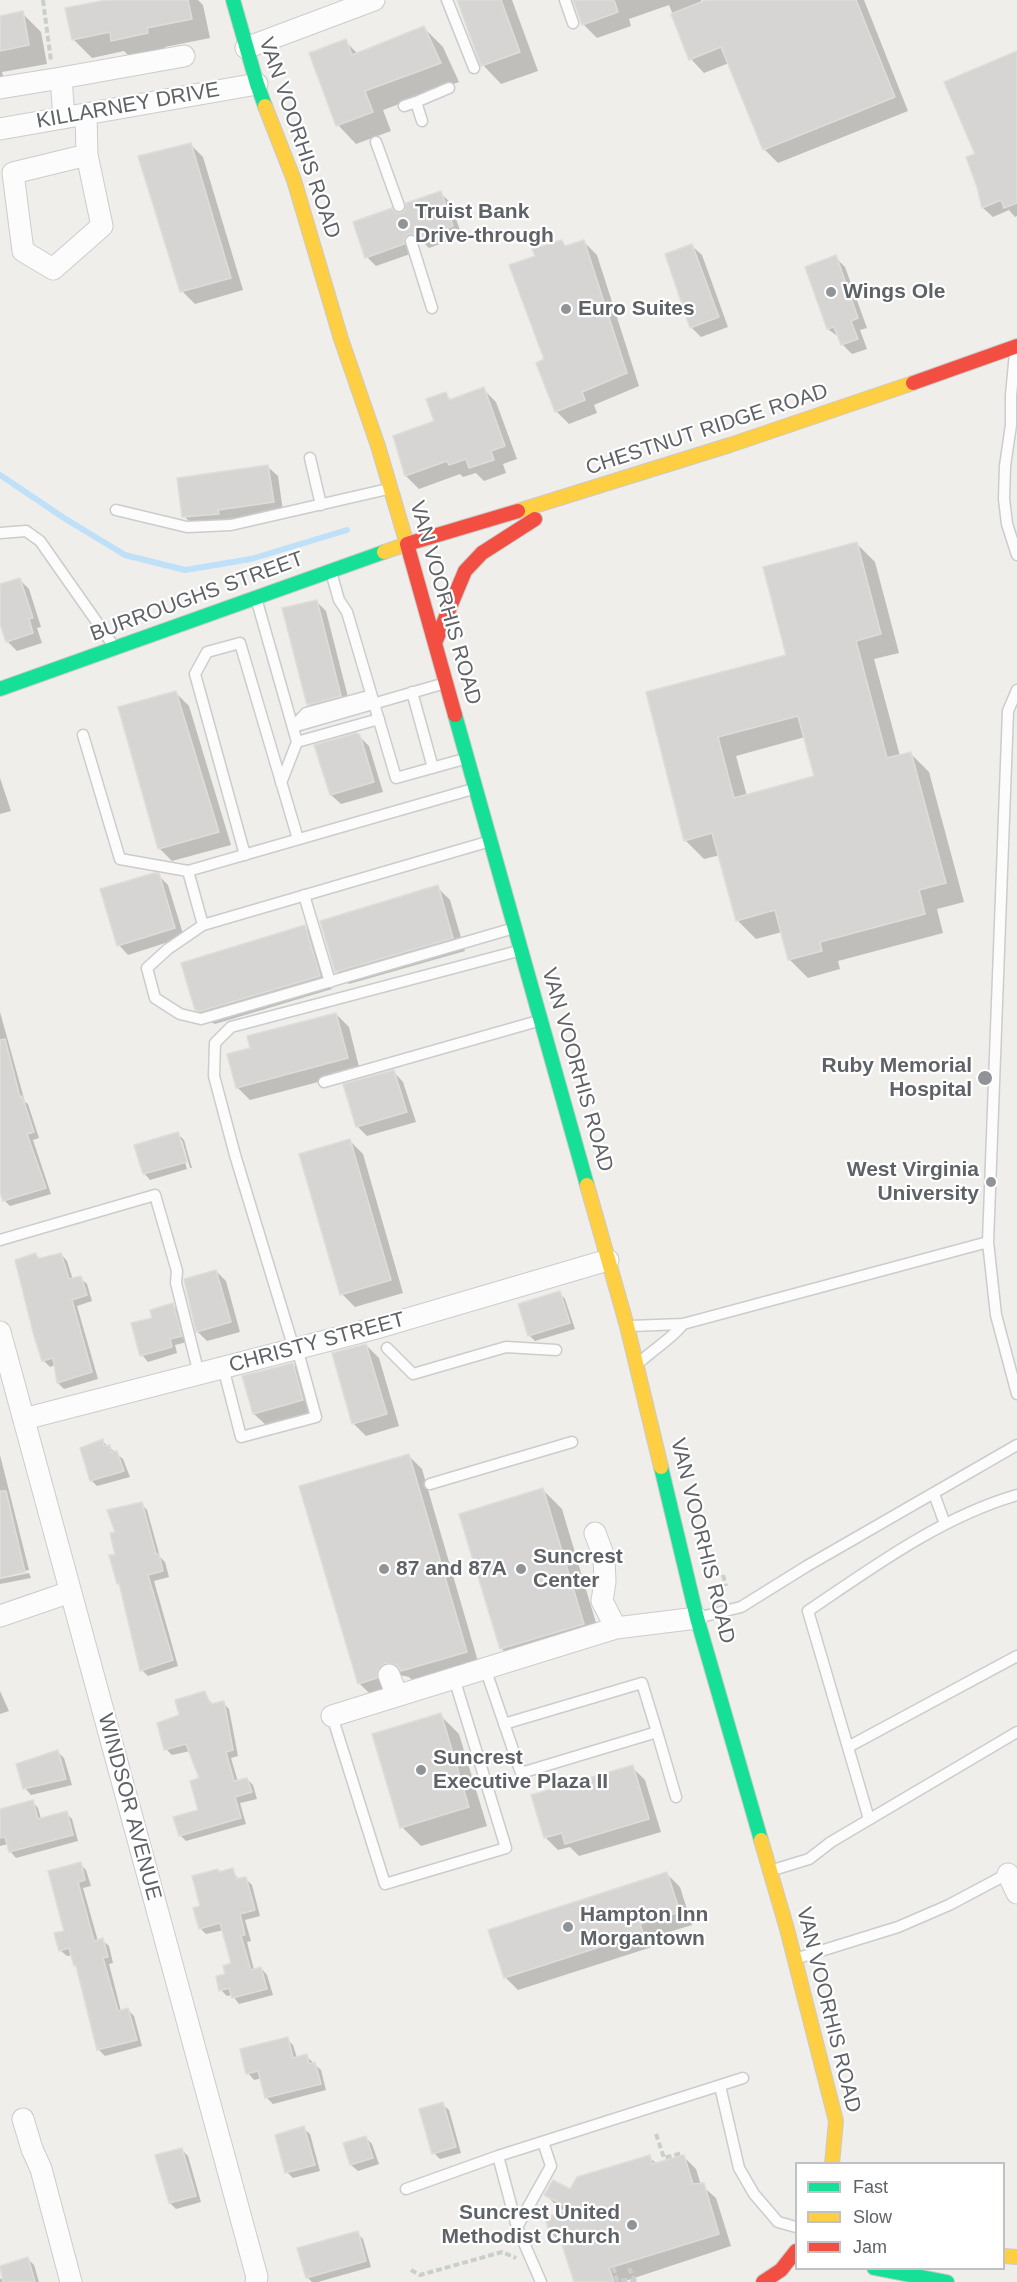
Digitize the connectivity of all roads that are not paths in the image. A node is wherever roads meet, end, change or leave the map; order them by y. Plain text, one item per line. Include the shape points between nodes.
1 (233, 0) edge
2 (374, 0) edge
3 (447, 0) edge
4 (565, 0) edge
5 (573, 23) dead end
6 (246, 48) junction
7 (184, 56) dead end
8 (474, 68) dead end
9 (56, 70) junction
10 (256, 84) junction
11 (0, 88) edge
12 (449, 88) dead end
13 (416, 102) junction
14 (404, 106) dead end
15 (86, 114) junction
16 (64, 118) junction
17 (422, 121) dead end
18 (0, 129) edge
19 (376, 142) dead end
20 (87, 155) junction
21 (399, 206) dead end
22 (411, 241) dead end
23 (432, 308) dead end
24 (1016, 347) edge
25 (310, 458) dead end
26 (391, 489) junction
27 (570, 496) junction
28 (321, 505) junction
29 (116, 510) dead end
30 (0, 533) edge
31 (408, 544) junction
32 (1017, 555) edge
33 (331, 572) junction
34 (256, 598) junction
35 (435, 643) junction
36 (115, 648) junction
37 (446, 682) junction
38 (0, 689) edge
39 (1017, 690) edge
40 (412, 692) junction
41 (375, 703) junction
42 (379, 718) junction
43 (293, 727) junction
44 (83, 735) dead end
45 (297, 742) junction
46 (467, 758) junction
47 (433, 768) junction
48 (282, 783) junction
49 (476, 788) junction
50 (298, 839) junction
51 (491, 841) junction
52 (245, 855) junction
53 (188, 871) junction
54 (304, 896) junction
55 (203, 925) junction
56 (515, 928) junction
57 (521, 950) junction
58 (330, 982) junction
59 (541, 1020) junction
60 (324, 1082) dead end
61 (0, 1240) edge
62 (988, 1242) junction
63 (609, 1260) junction
64 (683, 1324) junction
65 (627, 1326) junction
66 (0, 1332) edge
67 (295, 1348) junction
68 (387, 1348) dead end
69 (556, 1350) dead end
70 (637, 1365) junction
71 (222, 1368) junction
72 (198, 1374) junction
73 (1017, 1394) edge
74 (24, 1419) junction
75 (572, 1442) dead end
76 (1017, 1445) edge
77 (430, 1484) dead end
78 (934, 1494) junction
79 (1017, 1495) edge
80 (945, 1524) junction
81 (595, 1533) dead end
82 (70, 1592) junction
83 (0, 1616) edge
84 (698, 1618) junction
85 (616, 1628) junction
86 (1017, 1656) edge
87 (485, 1668) junction
88 (389, 1675) dead end
89 (454, 1678) junction
90 (397, 1696) junction
91 (332, 1716) joint
92 (504, 1724) junction
93 (657, 1732) junction
94 (1017, 1732) edge
95 (848, 1747) junction
96 (676, 1797) dead end
97 (869, 1819) junction
98 (770, 1871) junction
99 (1012, 1872) edge
100 (1017, 1893) edge
101 (794, 1959) junction
102 (743, 2078) dead end
103 (720, 2086) junction
104 (23, 2119) dead end
105 (543, 2142) junction
106 (498, 2156) junction
107 (832, 2162) edge
108 (406, 2189) dead end
109 (795, 2227) edge
110 (517, 2228) junction
111 (795, 2252) edge
112 (884, 2270) edge
113 (70, 2282) edge
114 (256, 2282) edge
115 (541, 2282) edge
116 (763, 2282) edge
117 (947, 2282) edge

1 - 6 main road, VAN VOORHIS ROAD
2 - 6 street
3 - 8 lane
4 - 5 lane
6 - 10 main road, VAN VOORHIS ROAD
7 - 9 street
9 - 11 street
9 - 16 street
10 - 15 street, KILLARNEY DRIVE
10 - 26 main road, VAN VOORHIS ROAD via 294,180
12 - 13 lane
13 - 14 lane
13 - 17 lane
15 - 16 street, KILLARNEY DRIVE
15 - 20 street
16 - 18 street, KILLARNEY DRIVE
19 - 21 lane
20 - 20 street via 13,173 23,251 53,269 102,226
22 - 23 lane
24 - 27 main road, CHESTNUT RIDGE ROAD via 838,410
24 - 32 lane via 1004,499
25 - 28 lane
26 - 28 lane
26 - 31 main road, VAN VOORHIS ROAD
27 - 31 main road, CHESTNUT RIDGE ROAD
27 - 35 main road via 476,559 459,583
28 - 29 lane via 207,528
30 - 36 lane via 26,531 40,541
31 - 33 main road, BURROUGHS STREET
31 - 35 main road, VAN VOORHIS ROAD
33 - 34 main road, BURROUGHS STREET
33 - 41 lane
34 - 36 main road, BURROUGHS STREET
34 - 43 lane
35 - 37 main road, VAN VOORHIS ROAD
36 - 38 main road, BURROUGHS STREET
37 - 40 lane
37 - 46 main road, VAN VOORHIS ROAD
39 - 62 lane via 1008,711
40 - 41 lane
40 - 47 lane
41 - 42 lane
41 - 43 lane via 366,697 306,713
42 - 45 lane
42 - 47 lane via 396,778
43 - 45 lane
44 - 53 lane via 120,859
45 - 48 lane
46 - 47 lane
46 - 49 main road, VAN VOORHIS ROAD
48 - 50 lane
48 - 52 lane via 240,643 207,652 195,674
49 - 50 lane
49 - 51 main road, VAN VOORHIS ROAD
50 - 52 lane
51 - 54 lane
51 - 56 main road, VAN VOORHIS ROAD
52 - 53 lane
53 - 55 lane
54 - 55 lane
54 - 58 lane
55 - 58 lane via 147,968 155,998 180,1014 201,1020
56 - 57 main road, VAN VOORHIS ROAD
56 - 58 lane
57 - 59 main road, VAN VOORHIS ROAD
57 - 67 lane via 231,1028 215,1043 214,1076
59 - 60 lane
59 - 63 main road, VAN VOORHIS ROAD
61 - 72 lane via 156,1195 177,1271 176,1283
62 - 64 lane
62 - 73 lane via 996,1315
63 - 65 main road, VAN VOORHIS ROAD
63 - 67 street, CHRISTY STREET
64 - 65 lane
64 - 70 lane
65 - 70 main road, VAN VOORHIS ROAD
66 - 74 street, WINDSOR AVENUE
67 - 71 street, CHRISTY STREET
67 - 71 lane via 316,1417 241,1437
68 - 69 lane via 413,1374 506,1347
70 - 84 main road, VAN VOORHIS ROAD
71 - 72 street, CHRISTY STREET
72 - 74 street, CHRISTY STREET
74 - 82 street, WINDSOR AVENUE
75 - 77 lane
76 - 78 lane
78 - 80 lane
78 - 84 lane via 741,1607
79 - 80 lane
80 - 95 lane via 807,1611
81 - 85 street via 604,1557 602,1601
82 - 83 street
82 - 114 street, WINDSOR AVENUE
84 - 85 street
84 - 98 main road, VAN VOORHIS ROAD
85 - 87 street
86 - 95 lane
87 - 89 street
87 - 92 lane
88 - 90 street
89 - 90 street
89 - 91 lane via 506,1848 385,1884
90 - 91 street
92 - 93 lane via 521,1773
92 - 93 lane via 642,1683
93 - 96 lane
94 - 97 lane
95 - 97 lane
97 - 98 lane via 809,1859
98 - 101 main road, VAN VOORHIS ROAD
99 - 100 street
99 - 101 lane via 898,1927
101 - 107 main road, VAN VOORHIS ROAD via 836,2121
102 - 103 lane
103 - 105 lane
103 - 109 lane via 739,2168 754,2194 778,2222
104 - 113 street via 41,2169
105 - 106 lane
105 - 110 lane via 551,2166
106 - 108 lane
106 - 110 lane
110 - 115 lane
111 - 116 main road via 781,2270
112 - 117 main road

